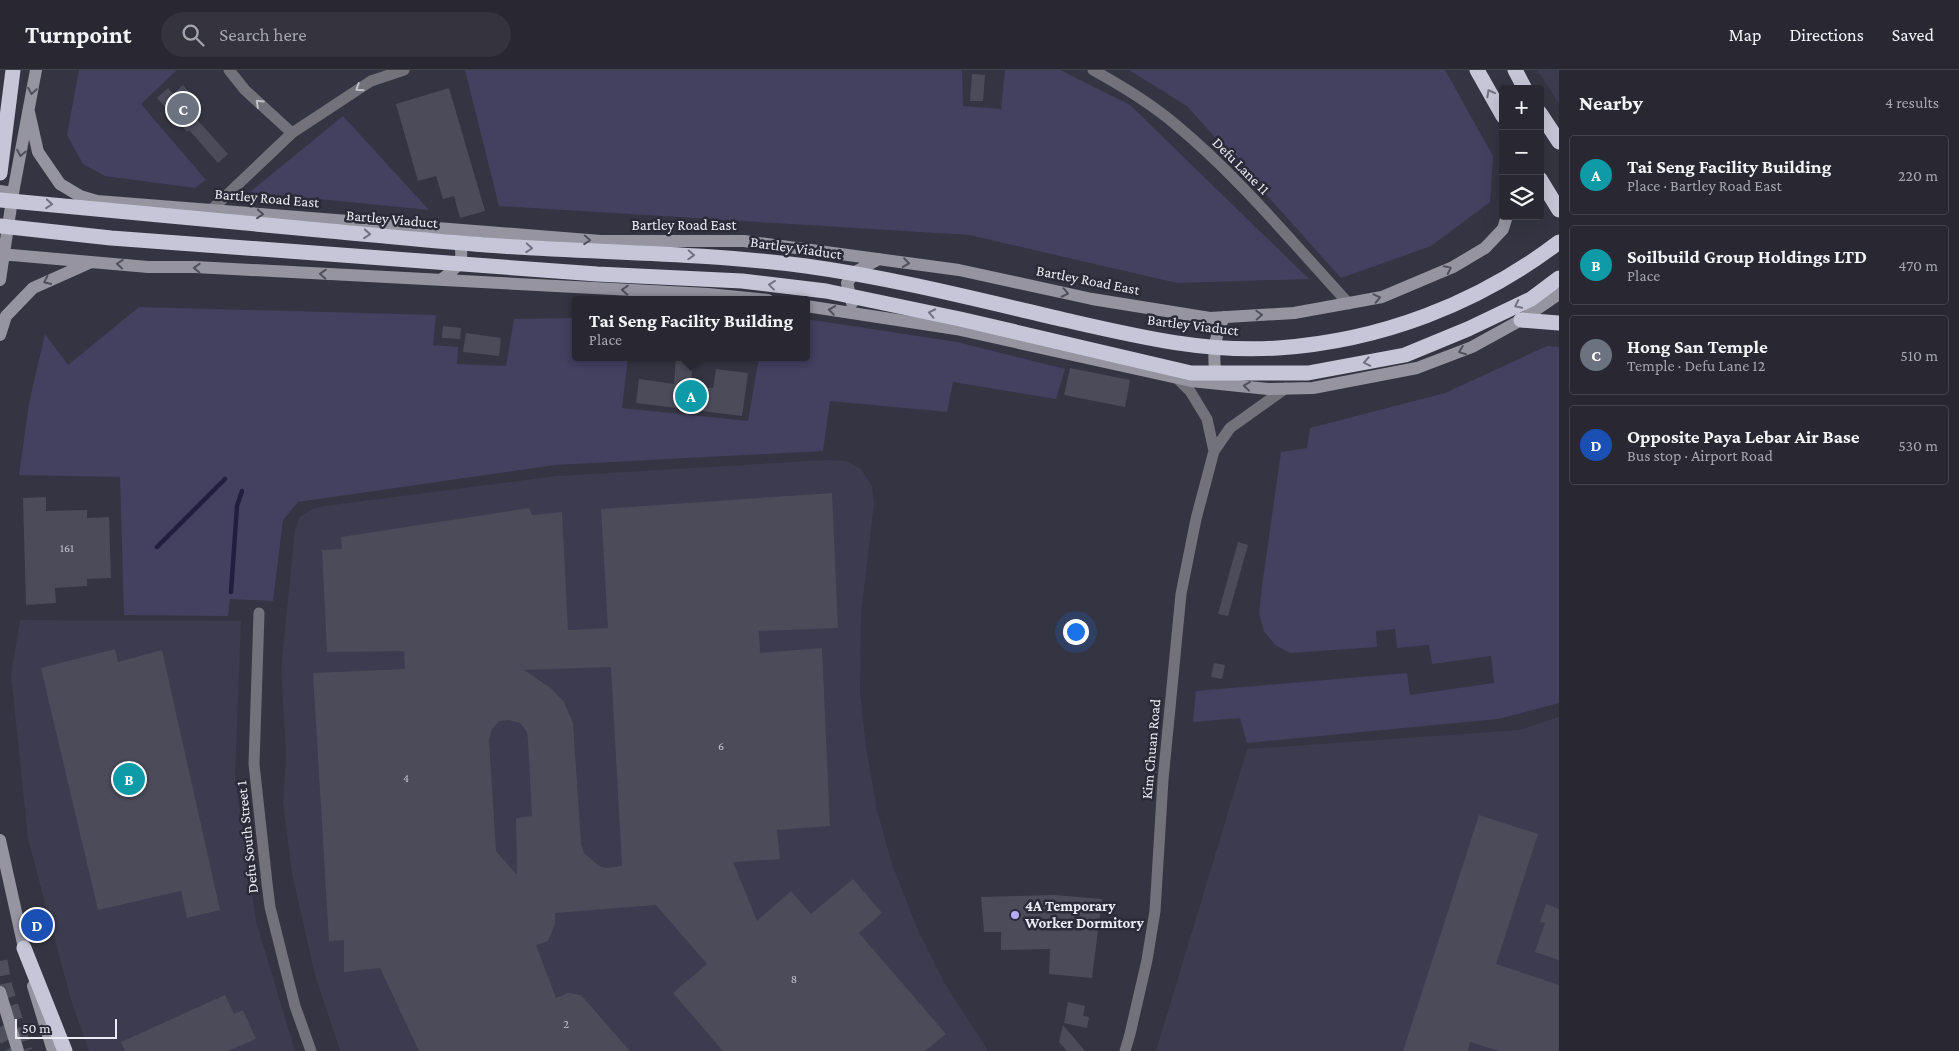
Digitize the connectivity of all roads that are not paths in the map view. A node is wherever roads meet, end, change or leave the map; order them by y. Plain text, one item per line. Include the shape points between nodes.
1 (13, 70) edge
2 (36, 70) edge
3 (229, 70) edge
4 (404, 70) edge
5 (1093, 70) edge
6 (1478, 70) edge
7 (1515, 70) edge
8 (1523, 85) edge
9 (1499, 109) edge
10 (29, 112) junction
11 (1544, 112) edge
12 (1544, 119) edge
13 (1559, 126) edge
14 (292, 134) junction
15 (1559, 142) edge
16 (0, 173) edge
17 (1544, 185) edge
18 (230, 191) junction
19 (4, 195) edge
20 (211, 210) junction
21 (1559, 210) edge
22 (232, 212) junction
23 (1506, 220) edge
24 (0, 226) edge
25 (451, 230) junction
26 (1559, 242) edge
27 (2, 254) edge
28 (878, 259) junction
29 (92, 262) junction
30 (1559, 278) edge
31 (0, 280) edge
32 (441, 280) junction
33 (1559, 294) edge
34 (728, 296) edge
35 (1349, 304) junction
36 (810, 307) edge
37 (865, 315) junction
38 (1224, 317) junction
39 (1521, 320) junction
40 (1559, 323) edge
41 (0, 335) edge
42 (1177, 378) junction
43 (1216, 383) junction
44 (1286, 388) junction
45 (1214, 451) junction
46 (259, 613) dead end
47 (0, 840) edge
48 (24, 948) junction
49 (0, 992) edge
50 (18, 1051) edge
51 (52, 1051) edge
52 (65, 1051) edge
53 (311, 1051) edge
54 (1124, 1051) edge

1 - 16 highway
2 -> 10 main road
14 -> 3 street via 245,90
4 -> 14 street via 371,81
5 - 35 street, Defu Lane 11 via 1128,89 1175,124 1244,188
9 -> 6 highway
7 - 8 highway
10 -> 19 main road
10 - 20 main road, Bartley Road East via 38,152 67,190 97,201
11 - 13 highway
12 - 15 highway
14 - 18 street
17 - 21 highway
18 - 20 street
18 - 22 street
19 -> 26 highway, Bartley Viaduct, bridge via 480,245 754,260 879,279 1157,340 1240,349 1315,344 1413,320 1492,286
19 - 27 main road
20 - 22 main road, Bartley Road East
22 -> 25 main road, Bartley Road East
35 -> 23 main road, Bartley Road East via 1382,298 1453,267 1485,248 1503,228
30 -> 24 highway, bridge via 1530,299 1405,354 1308,373 1191,373 931,313 826,292 760,283 597,274
25 -> 28 main road, Bartley Road East via 601,241 744,242
25 - 32 main road via 462,246 462,258 458,267
27 - 29 main road
27 - 31 main road
28 - 37 main road via 855,272 847,283 851,303
28 -> 38 main road, Bartley Road East via 959,270 1092,299 1210,318
32 -> 29 main road
29 -> 41 main road via 33,288 6,316
34 -> 32 main road
33 - 39 main road
38 -> 35 main road, Bartley Road East via 1294,313
37 -> 36 main road
37 - 42 main road via 956,329
38 - 43 main road via 1216,335
39 - 40 highway
39 -> 44 main road via 1472,347 1418,368 1313,388
42 - 43 main road
42 - 45 street via 1190,391 1207,420
44 -> 43 main road
44 - 45 street via 1230,428
45 - 54 street, Kim Chuan Road via 1196,518 1182,594 1163,780 1155,911 1147,960
46 - 53 street, Defu South Street 1 via 254,764 267,883 295,1006
47 - 48 main road
48 - 51 main road
48 - 52 highway
49 - 50 main road

